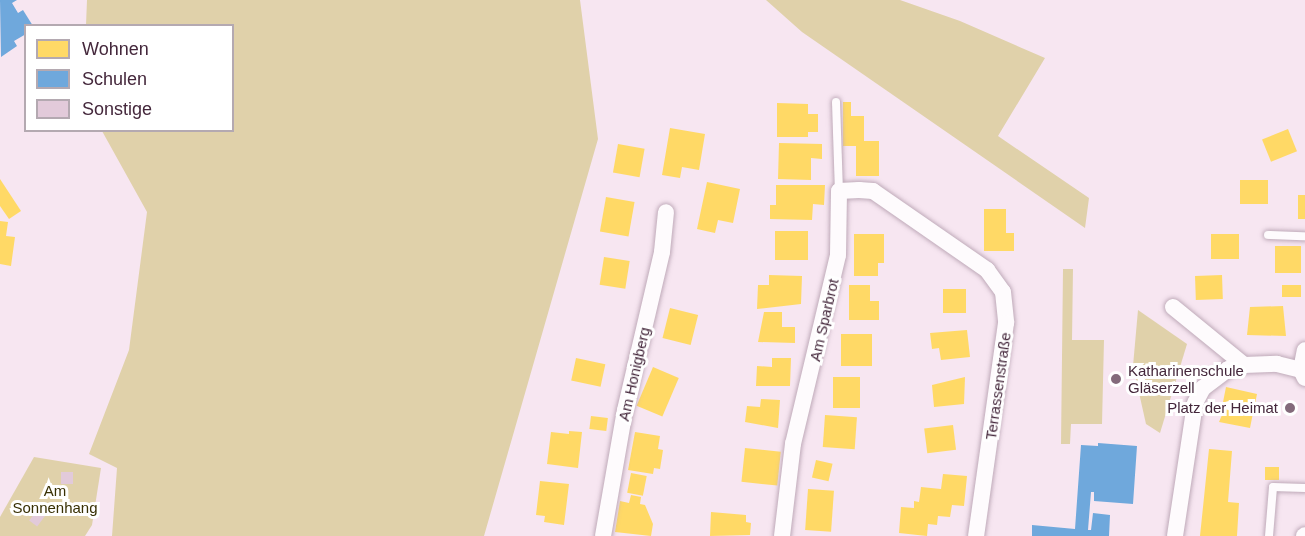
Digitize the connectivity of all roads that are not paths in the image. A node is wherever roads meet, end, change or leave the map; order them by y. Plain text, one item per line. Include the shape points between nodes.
1 (836, 102) dead end
2 (839, 191) junction
3 (666, 212) dead end
4 (1268, 235) dead end
5 (1305, 236) edge
6 (1173, 307) dead end
7 (1305, 350) edge
8 (1244, 365) junction
9 (1303, 374) edge
10 (1305, 488) edge
11 (603, 536) edge
12 (782, 536) edge
13 (976, 536) edge
14 (1175, 536) edge
15 (1269, 536) edge

1 - 2 lane, Am Sparbrot
2 - 12 street, Am Sparbrot via 838,255 793,444
2 - 13 street, Terrassenstraße via 873,191 987,270 1003,292 1006,323
3 - 11 street, Am Honigberg via 662,252 625,410
4 - 5 lane
6 - 8 street
7 - 9 street
8 - 9 street via 1277,364
8 - 14 street via 1214,377 1195,403
10 - 15 lane via 1273,488

